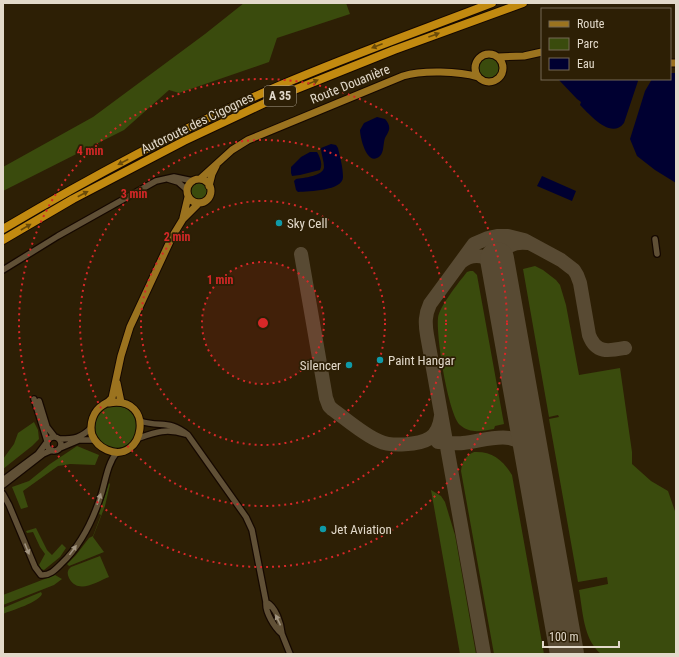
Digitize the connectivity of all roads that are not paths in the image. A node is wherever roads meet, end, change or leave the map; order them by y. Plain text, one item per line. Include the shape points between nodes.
1 (492, 3) edge
2 (523, 3) edge
3 (541, 52) edge
4 (524, 56) junction
5 (498, 57) junction
6 (475, 64) junction
7 (503, 69) junction
8 (458, 73) junction
9 (478, 77) junction
10 (217, 164) junction
11 (166, 178) junction
12 (196, 180) junction
13 (209, 186) junction
14 (188, 193) junction
15 (199, 203) junction
16 (183, 219) junction
17 (3, 229) edge
18 (655, 239) dead end
19 (3, 240) edge
20 (657, 254) dead end
21 (3, 270) edge
22 (116, 378) junction
23 (121, 402) junction
24 (109, 403) junction
25 (140, 422) junction
26 (91, 428) junction
27 (54, 436) junction
28 (188, 436) junction
29 (138, 438) junction
30 (60, 439) junction
31 (95, 440) junction
32 (47, 442) junction
33 (60, 448) junction
34 (52, 450) junction
35 (117, 452) junction
36 (3, 480) edge
37 (3, 485) edge
38 (3, 494) edge
39 (290, 654) edge

1 -> 17 highway, Autoroute des Cigognes / A 35 via 349,57 266,92 172,136 68,190
19 -> 2 highway, Autoroute des Cigognes / A 35 via 73,199 177,144 284,94
3 - 4 main road
4 - 5 main road
4 - 7 main road
5 - 6 main road via 483,55
5 - 7 main road
6 - 8 main road, Route Douanière
6 - 9 main road
7 - 9 main road via 500,77 492,82
8 - 9 main road, Route Douanière
8 - 10 main road, Route Douanière via 418,72 396,78 248,140
10 - 12 main road, Route Douanière
10 - 13 main road, Route Douanière
11 - 12 street
11 - 14 street via 178,182
11 - 21 street via 156,181 58,236
12 - 13 main road via 205,181
12 - 14 main road via 190,184
13 - 15 main road via 208,199
14 - 15 main road via 193,201
14 - 16 main road
15 - 16 main road
16 - 22 main road via 166,247 130,327
18 - 20 street
22 - 23 main road
22 - 24 main road
23 - 24 main road
23 - 25 main road via 136,411
24 - 26 main road via 98,410 91,421
25 - 28 street via 175,426
25 - 29 main road
26 - 30 street via 79,437
26 - 31 main road
27 - 30 street
27 - 32 street
27 - 32 street via 47,427 36,400
28 - 29 street via 174,431 160,431
28 - 39 street via 246,517 252,530 265,606 277,630 282,634
29 - 35 main road via 130,448
30 - 33 street
31 - 33 street via 79,440
31 - 35 main road via 102,448
32 - 34 street via 48,448
32 - 36 street via 38,454
33 - 34 street
34 - 37 street
38 -> 35 street via 35,568 41,575 49,574 67,558 88,528 112,458

